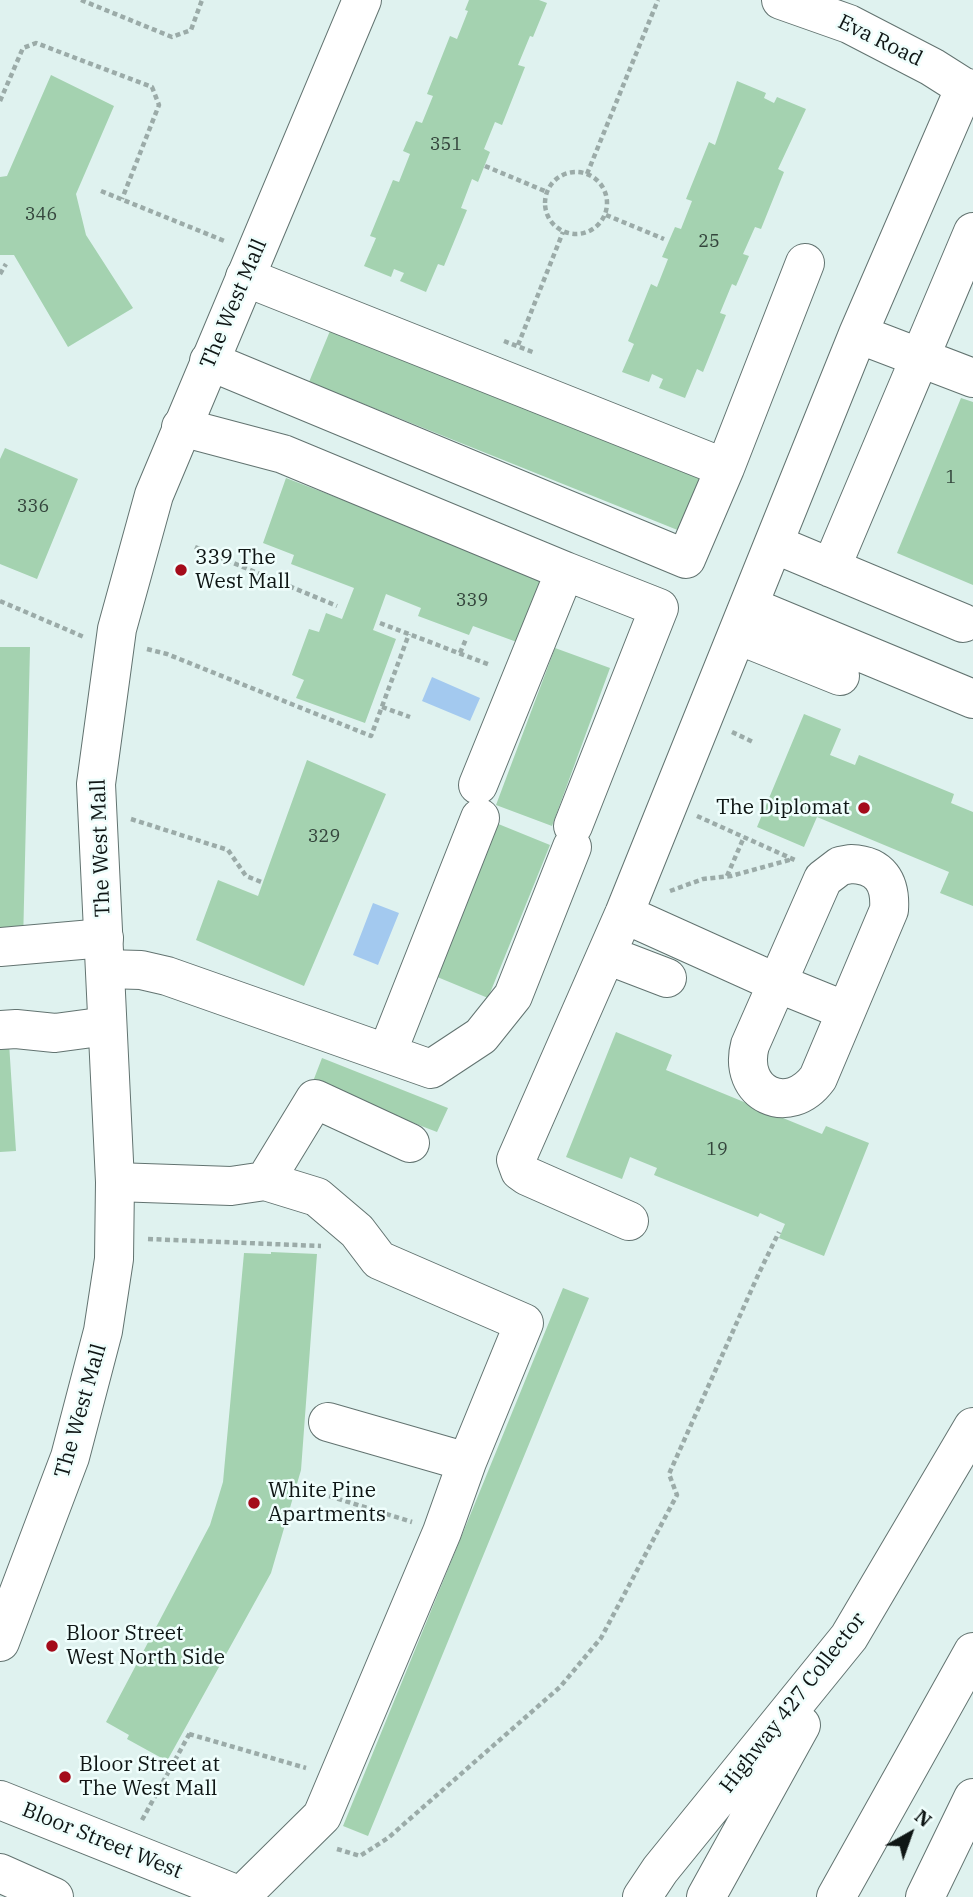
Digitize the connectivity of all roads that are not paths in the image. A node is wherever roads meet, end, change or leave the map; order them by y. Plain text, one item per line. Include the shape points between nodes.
1 (362, 0) edge
2 (781, 0) edge
3 (969, 90) edge
4 (973, 232) edge
5 (805, 263) dead end
6 (250, 265) junction
7 (858, 334) junction
8 (921, 359) junction
9 (209, 361) junction
10 (973, 378) edge
11 (181, 427) junction
12 (725, 468) junction
13 (774, 544) junction
14 (837, 555) junction
15 (565, 571) junction
16 (744, 620) junction
17 (962, 624) dead end
18 (840, 676) dead end
19 (973, 699) edge
20 (624, 914) junction
21 (0, 947) edge
22 (105, 954) junction
23 (607, 955) junction
24 (667, 978) dead end
25 (777, 983) junction
26 (846, 1011) junction
27 (107, 1026) junction
28 (0, 1030) edge
29 (387, 1053) junction
30 (410, 1143) dead end
31 (265, 1181) junction
32 (115, 1182) junction
33 (629, 1221) dead end
34 (328, 1422) dead end
35 (973, 1427) edge
36 (467, 1462) junction
37 (849, 1637) junction
38 (0, 1642) edge
39 (973, 1652) edge
40 (973, 1798) edge
41 (0, 1800) edge
42 (242, 1897) edge
43 (642, 1897) edge
44 (706, 1897) edge
45 (836, 1897) edge
46 (925, 1897) edge

1 - 6 main road, The West Mall
2 - 3 main road, Eva Road via 849,24
3 - 7 main road
4 - 8 main road
5 - 12 main road
6 - 9 main road, The West Mall
6 - 12 main road
7 - 8 main road
7 - 13 main road
8 - 10 main road
8 - 14 main road
9 - 11 main road, The West Mall
9 - 12 main road via 686,559
11 - 15 main road via 283,454
11 - 22 main road, The West Mall via 154,495 117,629 96,785
13 - 14 main road
13 - 16 main road
14 - 17 main road
15 - 29 main road
15 - 29 main road via 659,608 513,996 481,1035 431,1069
16 - 18 main road
16 - 19 main road
16 - 20 main road
20 - 23 main road
20 - 25 main road
21 - 22 main road
22 - 27 main road, The West Mall
22 - 29 main road
23 - 24 main road
23 - 33 main road via 516,1166 527,1176
25 - 26 main road
25 - 26 main road via 747,1058 753,1083 774,1097 800,1096 810,1088
25 - 26 main road via 809,869 861,864 880,875 890,894 889,910
27 - 28 main road via 55,1033
27 - 32 main road, The West Mall
30 - 31 main road via 315,1099
31 - 32 main road via 231,1186
31 - 36 main road via 317,1197 357,1231 379,1261 524,1323
32 - 38 main road, The West Mall via 114,1259 103,1331 70,1457
34 - 36 main road
35 - 37 main road, Highway 427 Collector
36 - 42 main road via 322,1816
37 - 43 main road, Highway 427 Collector
37 - 44 main road
39 - 45 main road
40 - 46 main road
41 - 42 main road, Bloor Street West

